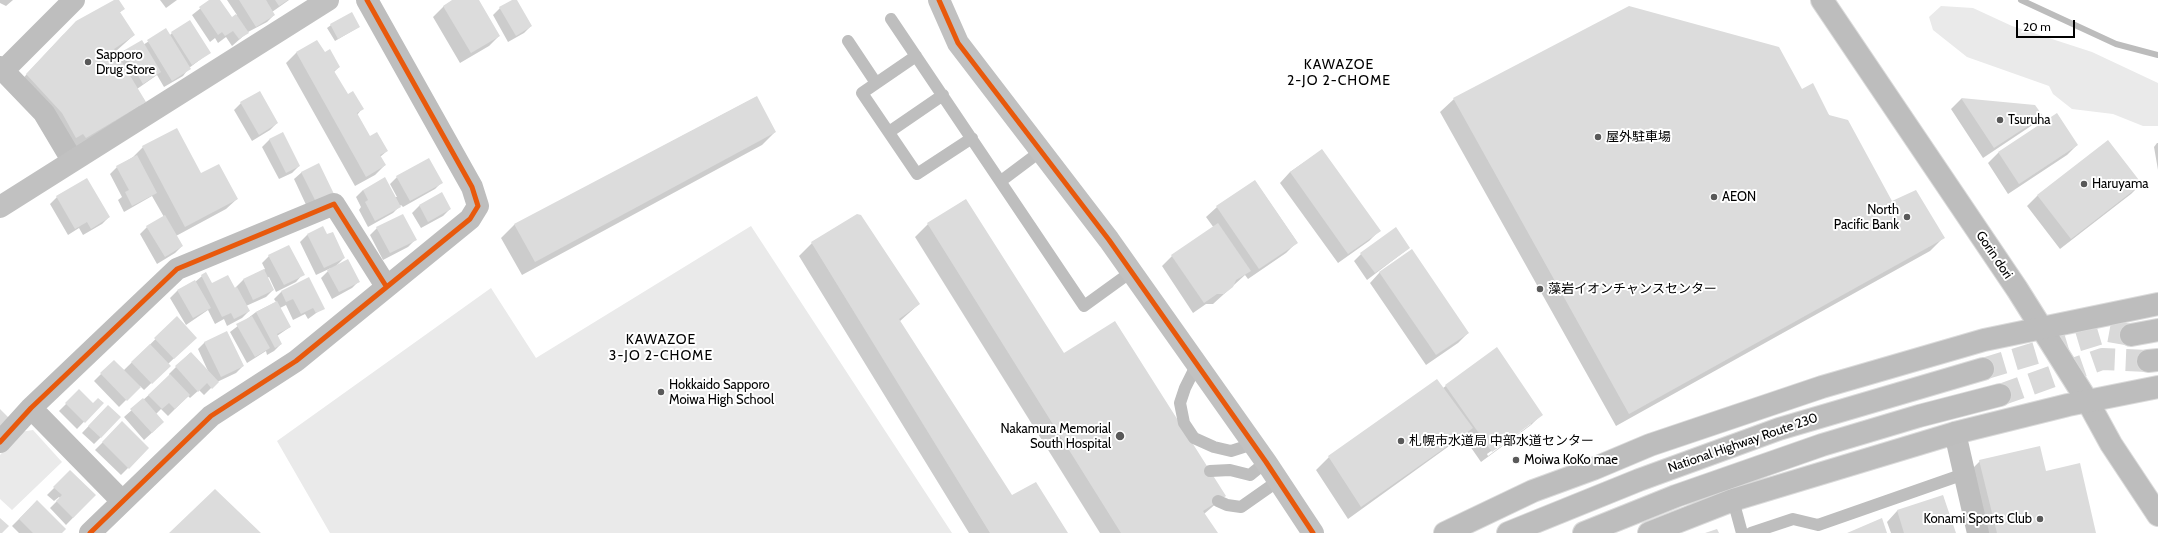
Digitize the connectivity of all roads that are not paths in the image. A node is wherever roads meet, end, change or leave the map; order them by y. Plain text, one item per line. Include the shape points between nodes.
1 (74, 0) edge
2 (328, 0) edge
3 (367, 0) edge
4 (939, 0) edge
5 (1822, 0) edge
6 (892, 19) dead end
7 (848, 41) dead end
8 (916, 56) junction
9 (2, 69) edge
10 (876, 83) junction
11 (943, 95) junction
12 (889, 132) junction
13 (972, 138) junction
14 (1041, 151) junction
15 (72, 160) junction
16 (1001, 181) junction
17 (0, 207) edge
18 (1131, 272) junction
19 (386, 286) junction
20 (2158, 304) edge
21 (2042, 329) junction
22 (2158, 330) edge
23 (2131, 335) tunnel mouth
24 (1197, 364) junction
25 (1983, 369) tunnel mouth
26 (2158, 387) edge
27 (2000, 395) tunnel mouth
28 (2088, 402) junction
29 (31, 408) junction
30 (1955, 433) junction
31 (0, 442) edge
32 (1253, 444) junction
33 (1266, 462) junction
34 (1210, 471) dead end
35 (1964, 474) junction
36 (1278, 481) junction
37 (1733, 500) junction
38 (122, 501) junction
39 (1218, 501) dead end
40 (2154, 502) edge
41 (1820, 529) edge
42 (90, 533) edge
43 (1313, 533) edge
44 (1445, 533) edge
45 (1508, 533) edge
46 (1584, 533) edge
47 (1648, 533) edge
48 (1742, 533) edge
49 (1751, 533) edge
50 (1978, 533) edge

1 - 9 street
2 - 15 street
3 - 19 street via 472,187 478,206 470,219
4 - 14 street via 958,43
5 - 21 main road, Gorin dori
6 - 8 lane
7 - 10 lane
8 - 10 lane
8 - 11 lane
9 - 15 street via 44,113
10 - 12 lane via 862,93
11 - 12 lane
11 - 13 lane
12 - 13 lane via 917,174
13 - 16 lane
14 - 16 lane
14 - 18 street
15 - 17 street
16 - 18 lane via 1084,306
18 - 24 street
19 - 29 street via 334,204 177,269
19 - 38 street via 296,361 211,416
20 - 21 main road
21 - 28 main road, Gorin dori
21 - 44 main road via 1984,340 1822,387 1650,445 1593,470 1533,491
22 - 23 main road
24 - 32 street
24 - 32 lane via 1180,403 1184,423 1194,438 1214,447 1231,450
25 - 45 main road, National Highway Route 230 via 1779,429 1639,480
26 - 28 main road
27 - 46 main road via 1822,445 1676,496
28 - 30 main road
28 - 40 main road, Gorin dori via 2111,444
29 - 31 street
29 - 38 street
30 - 35 street
30 - 37 main road
32 - 33 street
33 - 34 lane via 1250,474 1230,470
33 - 36 street
35 - 41 lane
35 - 50 street
36 - 39 lane via 1241,507
36 - 43 street
37 - 47 main road
37 - 48 lane
38 - 42 street
41 - 49 lane via 1793,519

